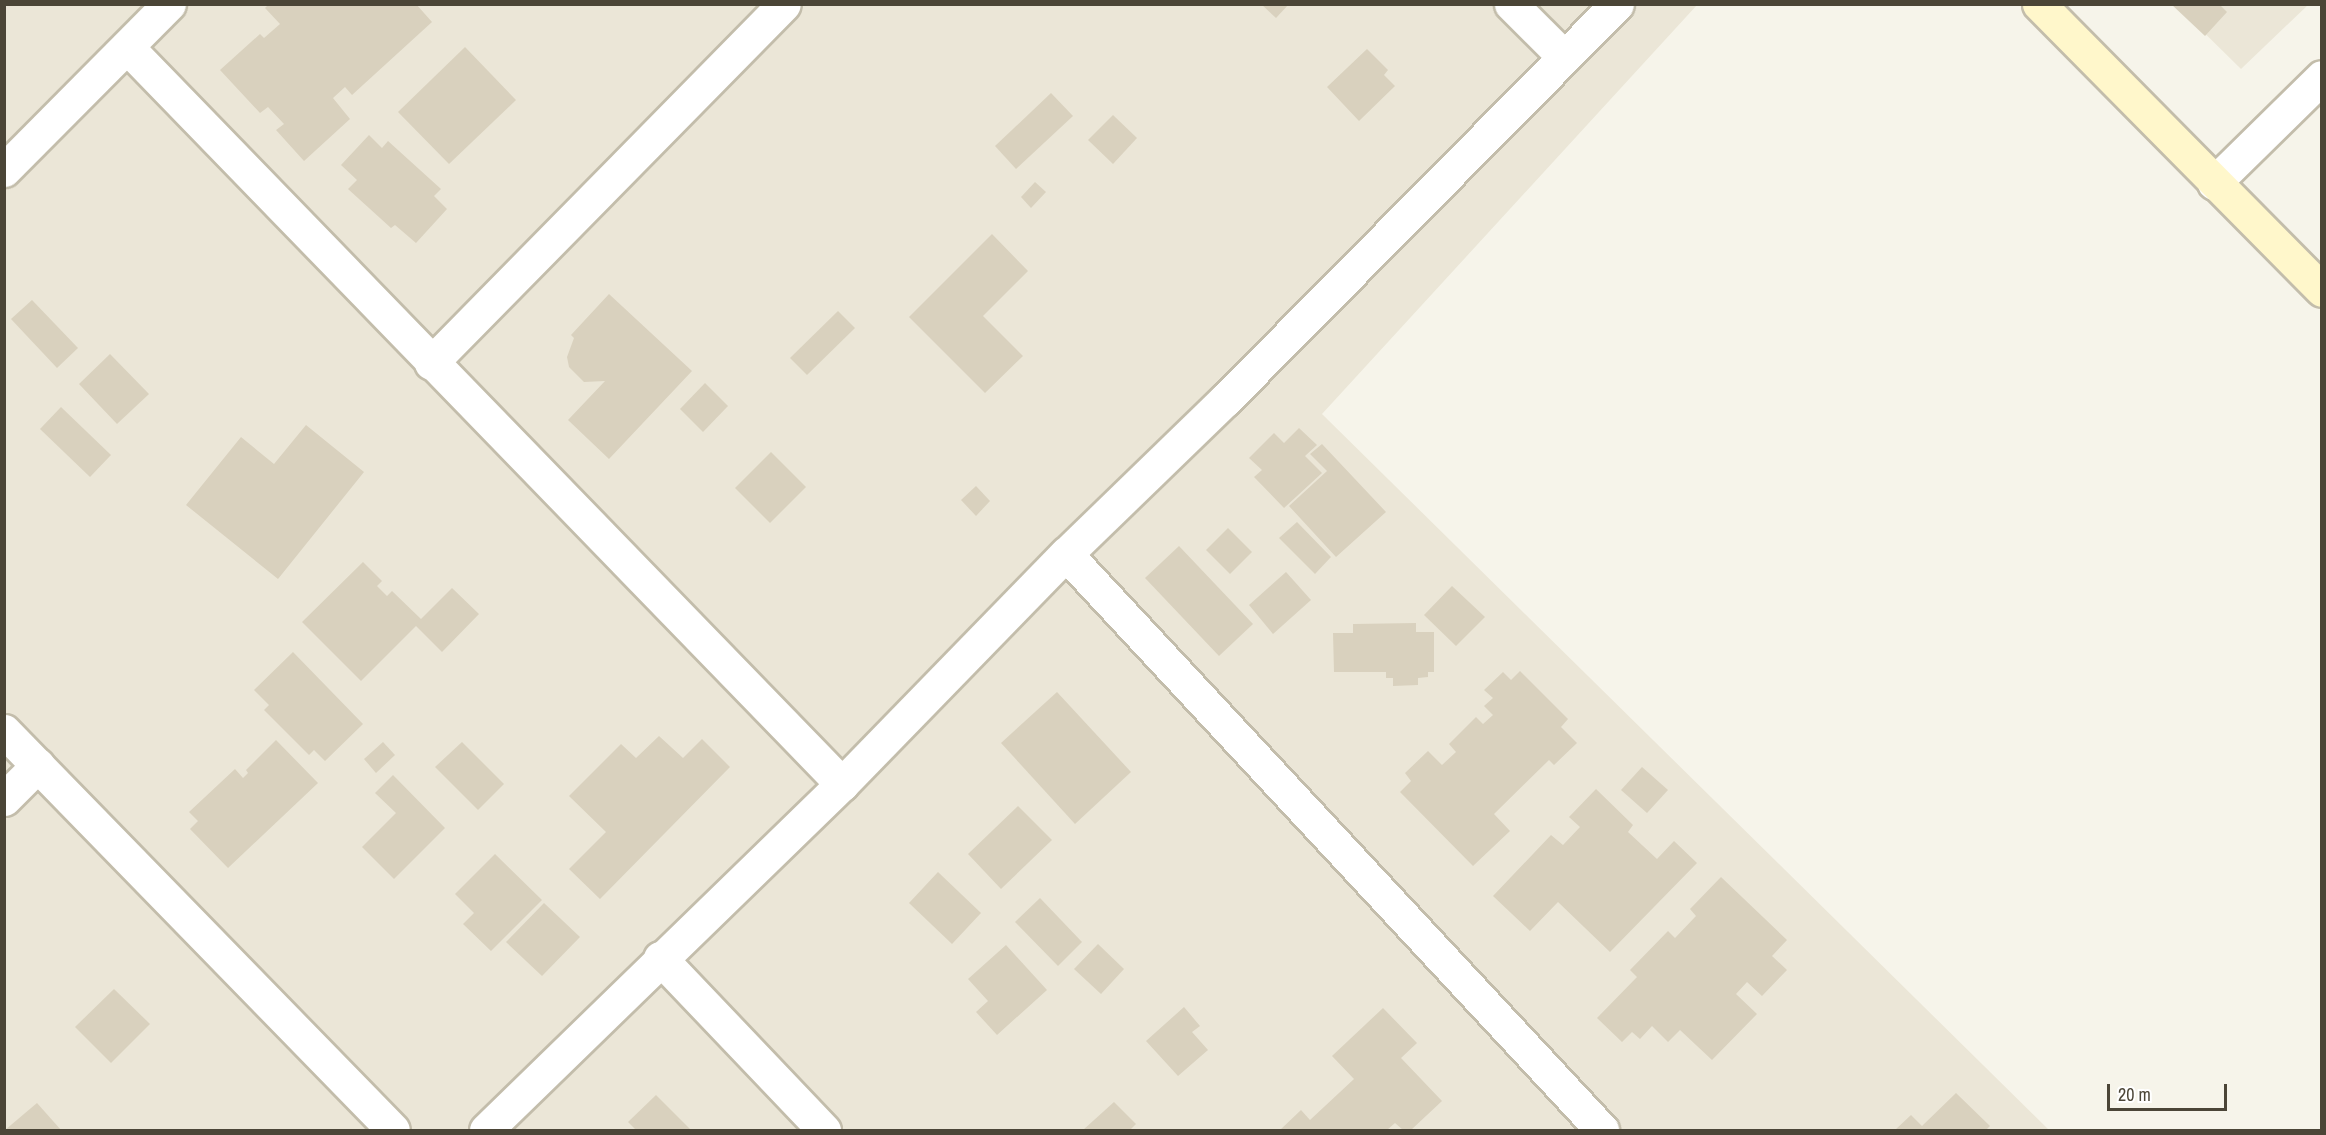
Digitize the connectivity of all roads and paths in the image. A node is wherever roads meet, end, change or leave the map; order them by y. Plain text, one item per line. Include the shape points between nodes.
1 (169, 4) edge
2 (784, 4) edge
3 (1511, 4) edge
4 (1617, 4) edge
5 (2039, 4) edge
6 (127, 47) junction
7 (1564, 57) junction
8 (2322, 77) edge
9 (4, 170) edge
10 (2214, 183) junction
11 (2322, 290) edge
12 (431, 363) junction
13 (1066, 554) junction
14 (4, 731) edge
15 (38, 765) junction
16 (842, 784) junction
17 (4, 799) edge
18 (660, 958) junction
19 (393, 1131) edge
20 (486, 1131) edge
21 (824, 1131) edge
22 (1602, 1131) edge

1 - 6 street
2 - 12 street
3 - 7 street
4 - 7 street
5 - 10 street
6 - 9 street
6 - 12 street
7 - 13 street via 1225,400
8 - 10 street
10 - 11 street
12 - 16 street
13 - 16 street
13 - 22 street
14 - 15 street
15 - 17 street
15 - 19 street
16 - 18 street
18 - 20 street
18 - 21 street

